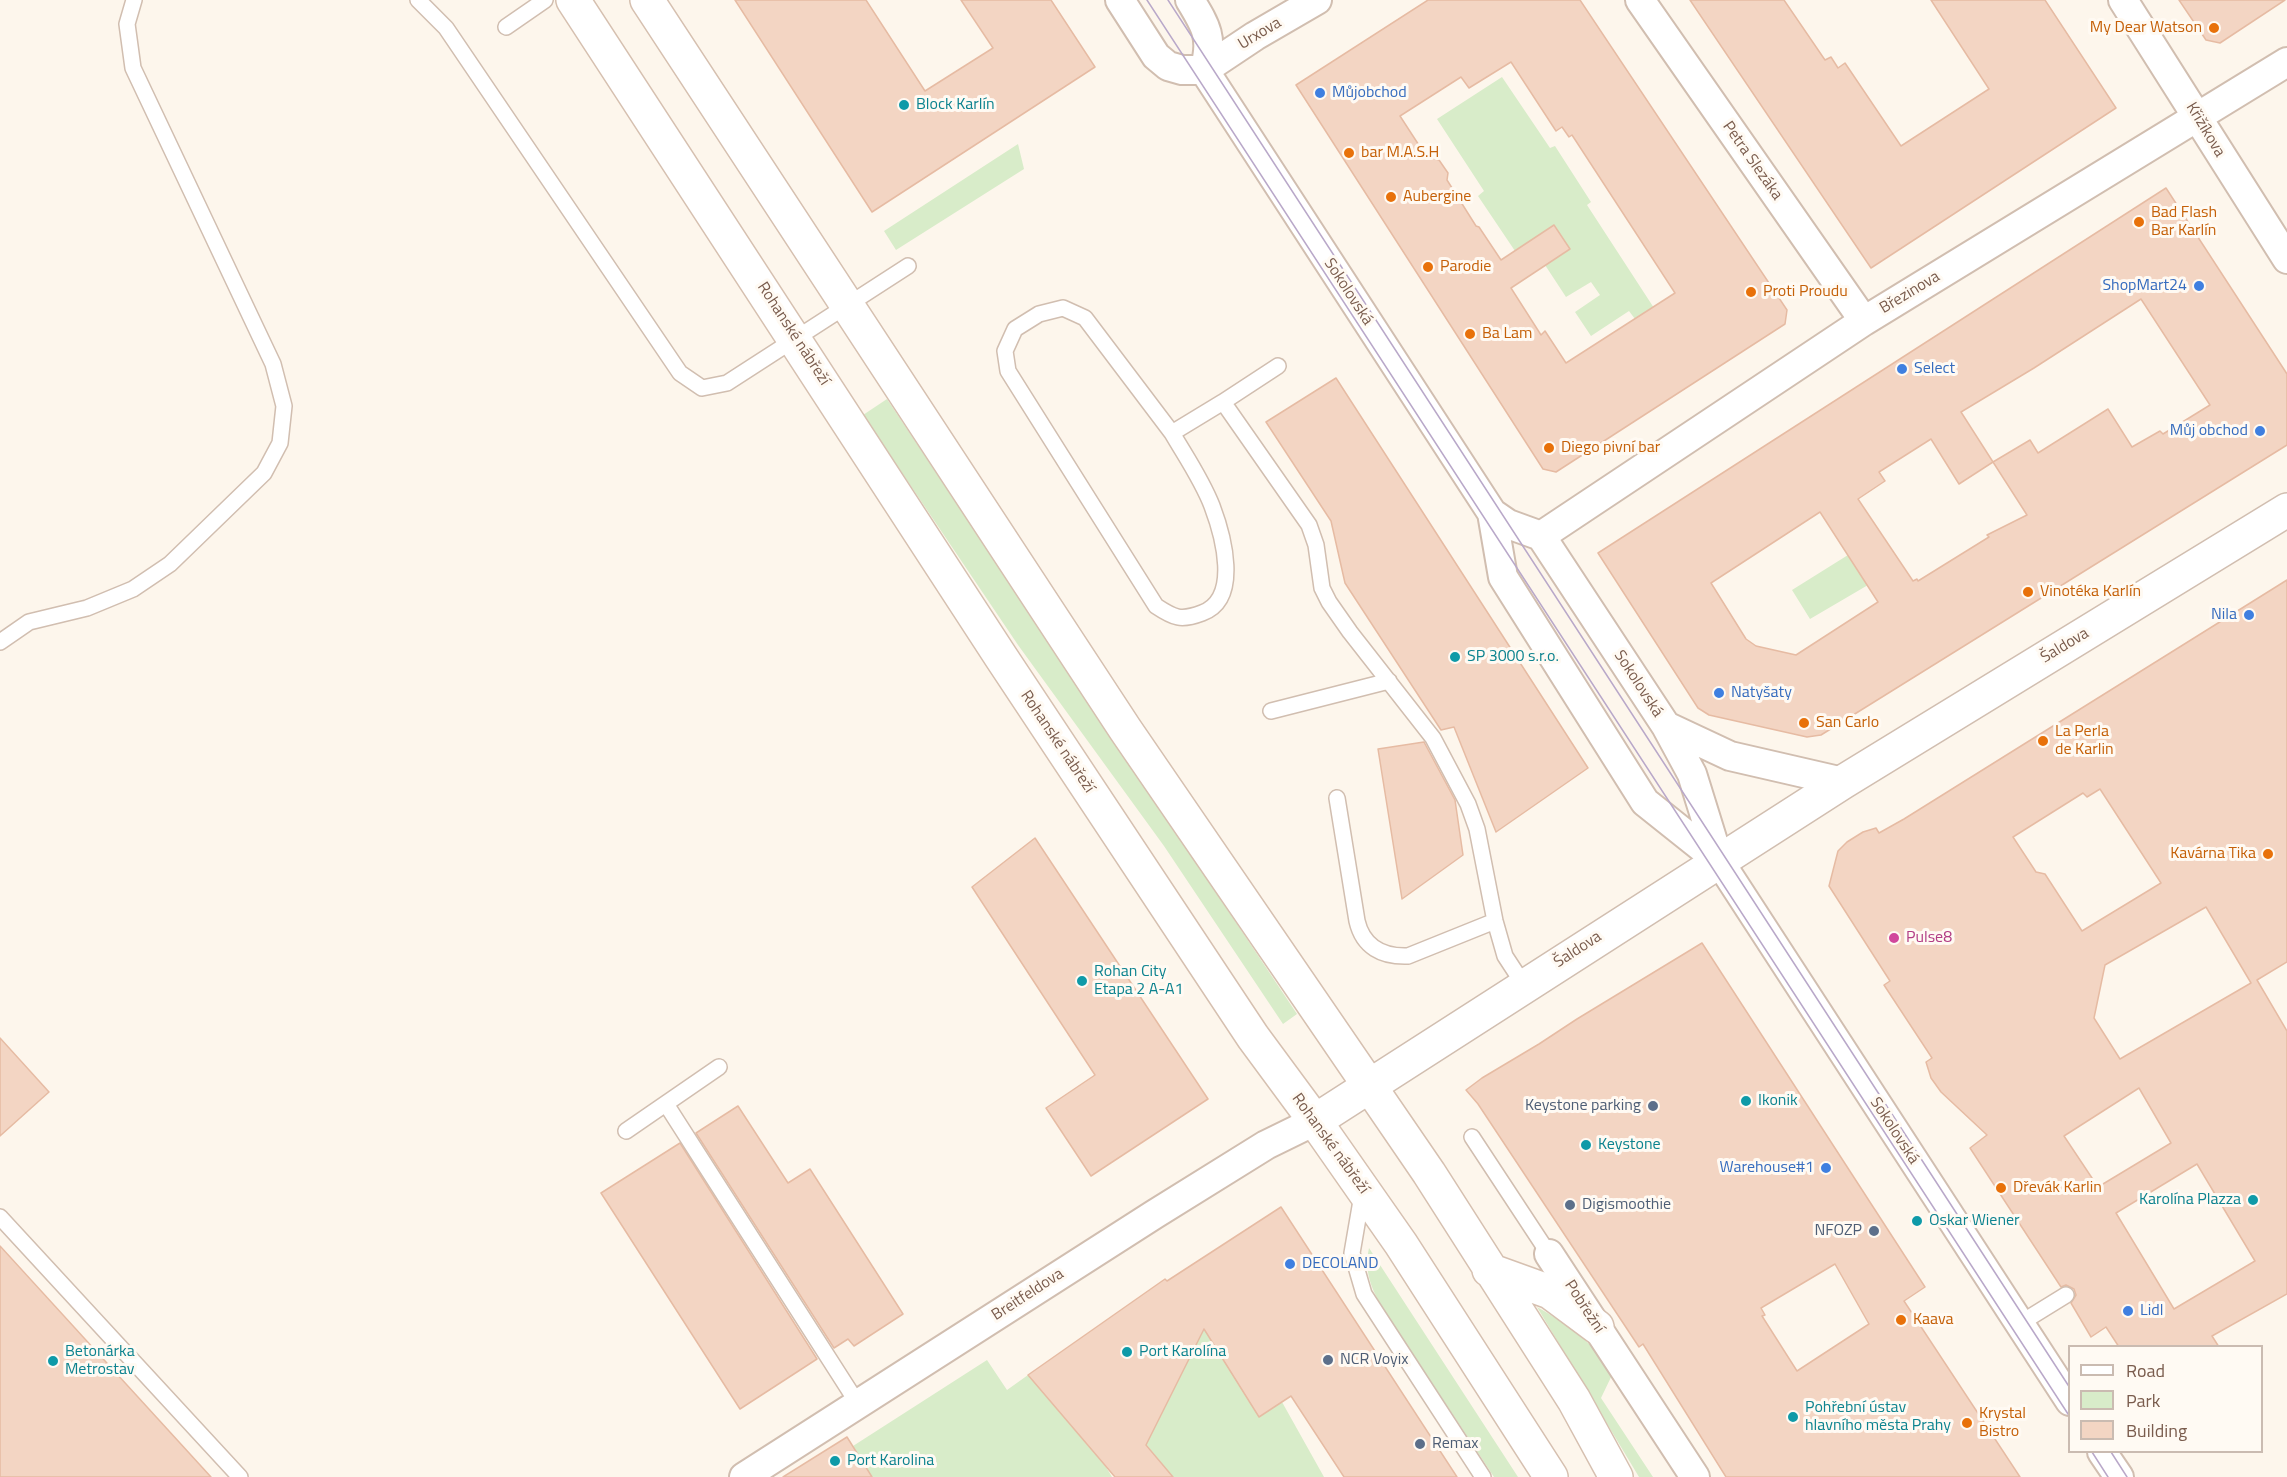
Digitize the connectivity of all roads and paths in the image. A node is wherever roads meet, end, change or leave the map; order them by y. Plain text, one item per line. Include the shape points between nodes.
1 (134, 0) edge
2 (418, 0) edge
3 (546, 0) edge
4 (573, 0) edge
5 (647, 0) edge
6 (1120, 0) edge
7 (1190, 0) edge
8 (1317, 0) edge
9 (1641, 0) edge
10 (2123, 0) edge
11 (506, 27) dead end
12 (2287, 62) edge
13 (1204, 70) junction
14 (2198, 116) junction
15 (2287, 259) edge
16 (908, 266) dead end
17 (848, 305) junction
18 (1864, 321) junction
19 (796, 339) junction
20 (1278, 366) dead end
21 (1223, 402) junction
22 (1172, 433) junction
23 (2287, 510) edge
24 (1492, 513) junction
25 (1540, 536) junction
26 (0, 642) edge
27 (1389, 681) junction
28 (1271, 711) dead end
29 (1666, 726) junction
30 (1843, 782) junction
31 (1337, 798) dead end
32 (1719, 861) junction
33 (1495, 921) junction
34 (1524, 985) junction
35 (719, 1066) dead end
36 (1368, 1086) junction
37 (666, 1104) junction
38 (1315, 1121) junction
39 (626, 1131) dead end
40 (1472, 1137) dead end
41 (1363, 1189) junction
42 (0, 1217) edge
43 (1549, 1254) joint
44 (1490, 1270) junction
45 (2066, 1295) dead end
46 (2019, 1324) junction
47 (1597, 1327) junction
48 (2068, 1398) edge
49 (858, 1404) junction
50 (2103, 1453) edge
51 (240, 1477) edge
52 (744, 1477) edge
53 (1483, 1477) edge
54 (1551, 1477) edge
55 (1616, 1477) edge
56 (1695, 1477) edge
57 (2119, 1477) edge

1 - 26 lane via 127,24 133,68 273,364 284,406 280,443 264,473 170,564 133,589 87,608 29,622
2 - 19 lane via 446,28 680,373 702,388 727,383
3 - 11 lane
4 - 19 main road, Rohanské nábřeží
5 - 17 main road
6 - 13 street via 1162,62 1182,70
7 - 13 street via 1209,35
8 - 13 street, Urxova
9 - 18 street, Petra Slezáka
10 - 14 street, Křižíkova
12 - 14 street, Březinova
13 - 24 street, Sokolovská
14 - 15 street, Křižíkova
14 - 18 street, Březinova
16 - 17 lane
17 - 19 lane
17 - 36 main road via 1125,729
18 - 25 street, Březinova
19 - 38 main road, Rohanské nábřeží via 1252,1037
20 - 21 lane
21 - 22 lane
21 - 27 lane via 1309,525 1322,588 1329,602
22 - 22 lane via 1212,506 1227,574 1222,597 1212,610 1192,617 1173,618 1156,606 1008,371 1005,351 1015,329 1039,314 1063,308 1085,318
23 - 30 main road, Šaldova
24 - 25 street, Sokolovská via 1508,524
24 - 32 street, Sokolovská via 1503,577 1645,802
25 - 29 street, Sokolovská
27 - 28 lane
27 - 33 lane via 1433,738 1468,804 1477,829
29 - 30 street via 1730,756
29 - 32 street, Sokolovská via 1692,774
30 - 32 main road, Šaldova
31 - 33 lane via 1357,921 1371,947 1398,957 1408,956
32 - 34 main road, Šaldova
32 - 46 street, Sokolovská
33 - 34 lane via 1505,956
34 - 36 main road, Šaldova
35 - 37 lane
36 - 38 main road, Šaldova
36 - 44 main road
37 - 39 lane
37 - 49 lane
38 - 41 main road, Rohanské nábřeží
38 - 49 street, Breitfeldova via 1266,1145
40 - 43 lane, Pobřežní
41 - 53 lane via 1352,1253 1364,1294
41 - 54 main road, Rohanské nábřeží
42 - 51 lane
43 - 47 street, Pobřežní
44 - 47 main road via 1550,1292
44 - 55 main road via 1574,1400
45 - 46 lane
46 - 48 street, Sokolovská
47 - 56 street, Pobřežní
49 - 52 street, Breitfeldova
50 - 57 street

